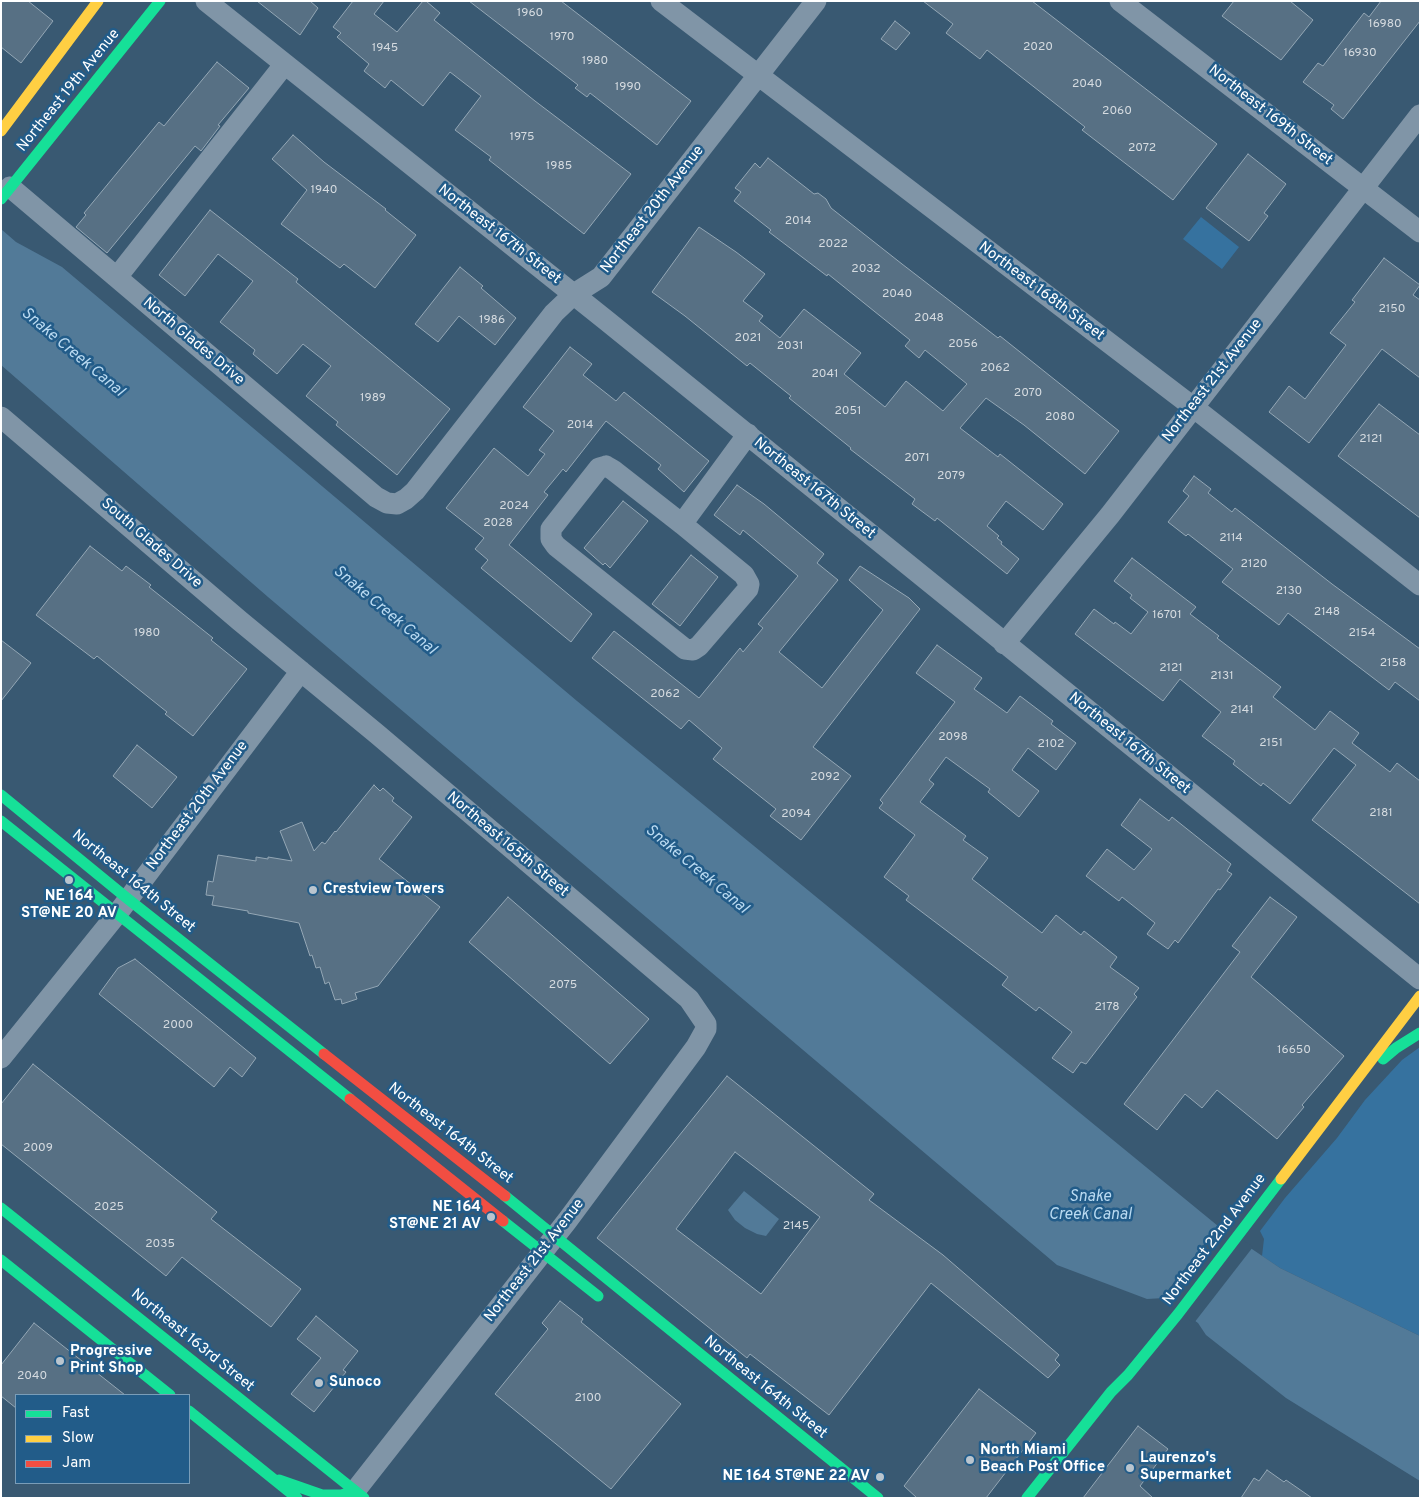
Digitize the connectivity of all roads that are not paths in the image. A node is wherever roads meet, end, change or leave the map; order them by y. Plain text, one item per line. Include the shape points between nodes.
1 (98, 1) edge
2 (160, 1) edge
3 (206, 1) edge
4 (661, 1) edge
5 (816, 1) edge
6 (1120, 1) edge
7 (284, 65) junction
8 (757, 76) junction
9 (1420, 115) edge
10 (1, 131) edge
11 (1362, 188) junction
12 (6, 193) edge
13 (1420, 232) edge
14 (117, 277) junction
15 (574, 294) junction
16 (1193, 407) junction
17 (1, 417) edge
18 (748, 434) junction
19 (376, 497) joint
20 (682, 524) junction
21 (1420, 585) edge
22 (1004, 644) junction
23 (301, 671) junction
24 (1, 795) edge
25 (1, 821) edge
26 (122, 907) junction
27 (1420, 979) edge
28 (1420, 996) edge
29 (706, 1024) joint
30 (1420, 1033) edge
31 (1, 1058) edge
32 (1337, 1104) junction
33 (1, 1208) edge
34 (549, 1244) junction
35 (1, 1260) edge
36 (608, 1304) dead end
37 (169, 1394) edge
38 (190, 1411) edge
39 (271, 1477) junction
40 (359, 1494) edge
41 (297, 1498) edge
42 (878, 1498) edge
43 (1027, 1498) edge

1 - 10 street, Northeast 19th Avenue
2 - 12 street, Northeast 19th Avenue
3 - 7 street, Northeast 167th Street
4 - 8 street, Northeast 168th Street
5 - 8 street, Northeast 20th Avenue
6 - 11 street, Northeast 169th Street
7 - 14 street
7 - 15 street, Northeast 167th Street
8 - 15 street, Northeast 20th Avenue via 601,277
8 - 16 street, Northeast 168th Street
9 - 11 street, Northeast 21st Avenue
11 - 13 street, Northeast 169th Street
11 - 16 street, Northeast 21st Avenue
12 - 14 street, North Glades Drive
14 - 19 street, North Glades Drive
15 - 18 street, Northeast 167th Street
15 - 19 street, Northeast 20th Avenue via 554,313 415,491 397,504
16 - 21 street, Northeast 168th Street
16 - 22 street, Northeast 21st Avenue
17 - 23 street, South Glades Drive
18 - 20 street
18 - 22 street, Northeast 167th Street
20 - 20 street via 744,575 749,584 748,590 693,650 685,649 551,539 551,530 599,468 606,466
22 - 27 street, Northeast 167th Street
23 - 26 street, Northeast 20th Avenue
23 - 29 street, Northeast 165th Street via 689,999
24 - 26 street, Northeast 164th Street
25 - 26 street, Northeast 164th Street via 87,888
26 - 31 street, Northeast 20th Avenue
26 - 34 street, Northeast 164th Street
26 - 34 street, Northeast 164th Street
28 - 32 street, Northeast 22nd Avenue
29 - 34 street, Northeast 21st Avenue via 696,1048
30 - 32 street via 1396,1048
32 - 43 street, Northeast 22nd Avenue via 1178,1314
33 - 40 street, Northeast 163rd Street
34 - 36 street, Northeast 164th Street
34 - 40 street, Northeast 21st Avenue
34 - 42 street, Northeast 164th Street
35 - 37 street
38 - 39 street
39 - 40 street via 322,1495
39 - 41 street

